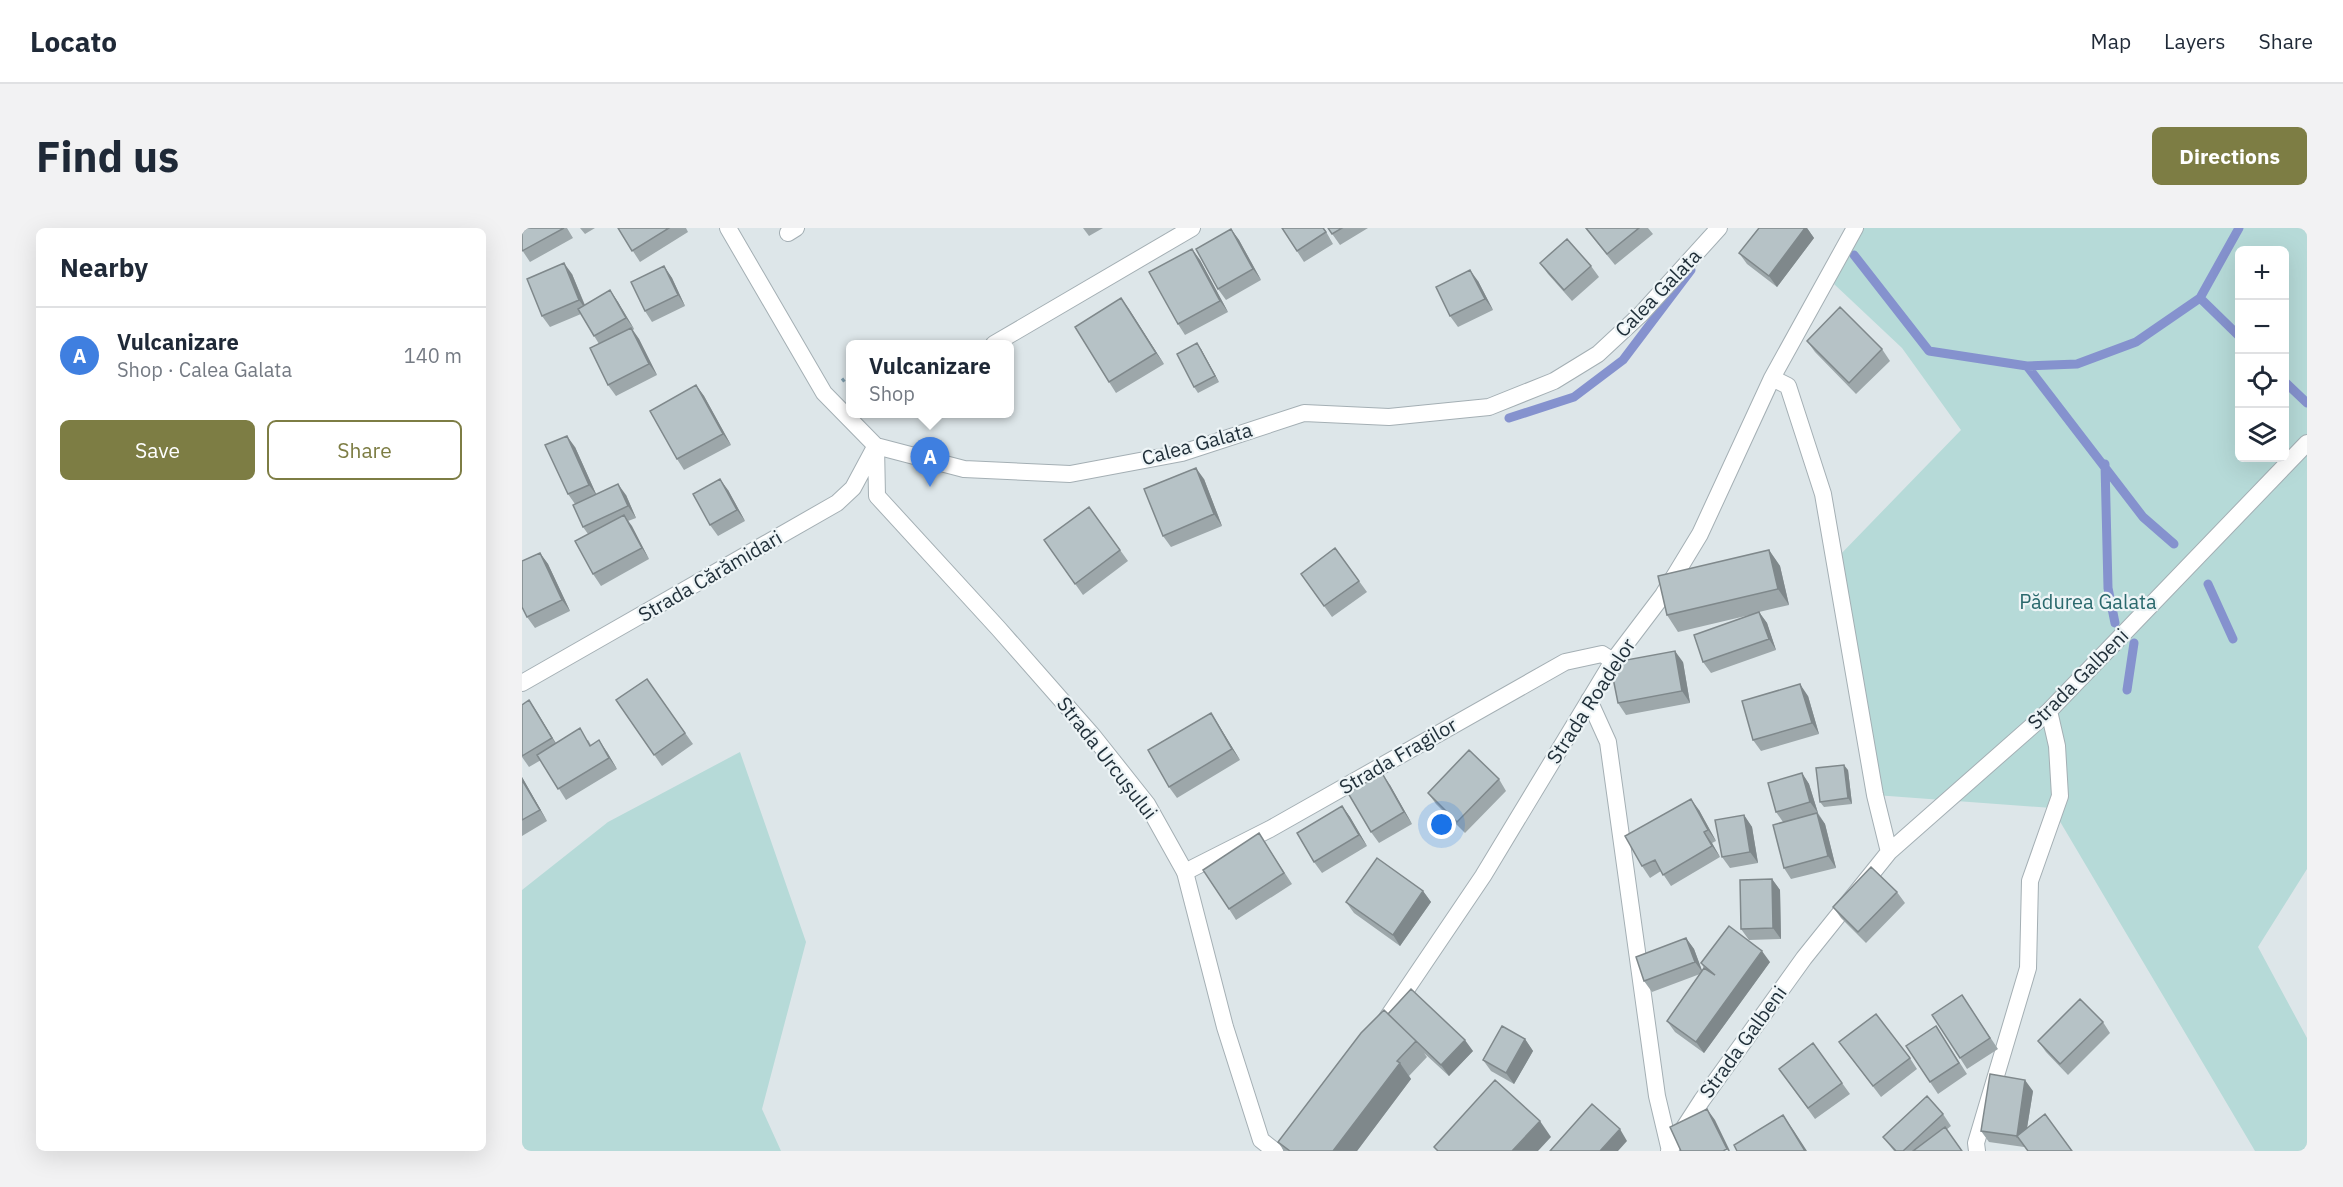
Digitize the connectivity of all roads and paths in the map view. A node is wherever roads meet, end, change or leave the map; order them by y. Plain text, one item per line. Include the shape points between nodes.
1 (728, 228) edge
2 (1192, 228) edge
3 (1855, 228) edge
4 (1717, 229) edge
5 (1002, 340) edge
6 (1772, 378) junction
7 (846, 415) edge
8 (849, 418) edge
9 (2307, 443) edge
10 (876, 446) junction
11 (1613, 661) junction
12 (522, 682) edge
13 (1589, 700) junction
14 (2049, 711) junction
15 (1889, 852) junction
16 (1185, 872) junction
17 (1377, 1034) edge
18 (1275, 1151) edge
19 (1670, 1151) edge
20 (1977, 1151) edge

1 - 7 street via 824,393
2 - 5 street
3 - 6 street, Strada Roadelor
4 - 10 street, Calea Galata via 1641,314 1598,354 1554,381 1489,407 1389,417 1304,413 1182,453 1070,474 964,469
6 - 11 street, Strada Roadelor via 1700,534 1663,595
6 - 15 street via 1788,386 1822,494 1875,795
8 - 10 street
9 - 14 street, Strada Galbeni
10 - 12 street, Strada Cărămidari via 853,488 837,503
10 - 16 street, Strada Urcușului via 877,496 1093,736 1148,804
11 - 13 street, Strada Roadelor
11 - 16 street, Strada Fragilor via 1602,654 1564,662 1270,829
13 - 17 street, Strada Roadelor via 1483,876
13 - 19 street via 1608,742 1657,1096
14 - 15 street, Strada Galbeni
14 - 20 street via 2057,746 2060,796 2030,881 2028,968 1976,1143
15 - 19 street, Strada Galbeni via 1804,958
16 - 18 street, Strada Urcușului via 1225,1028 1261,1140

